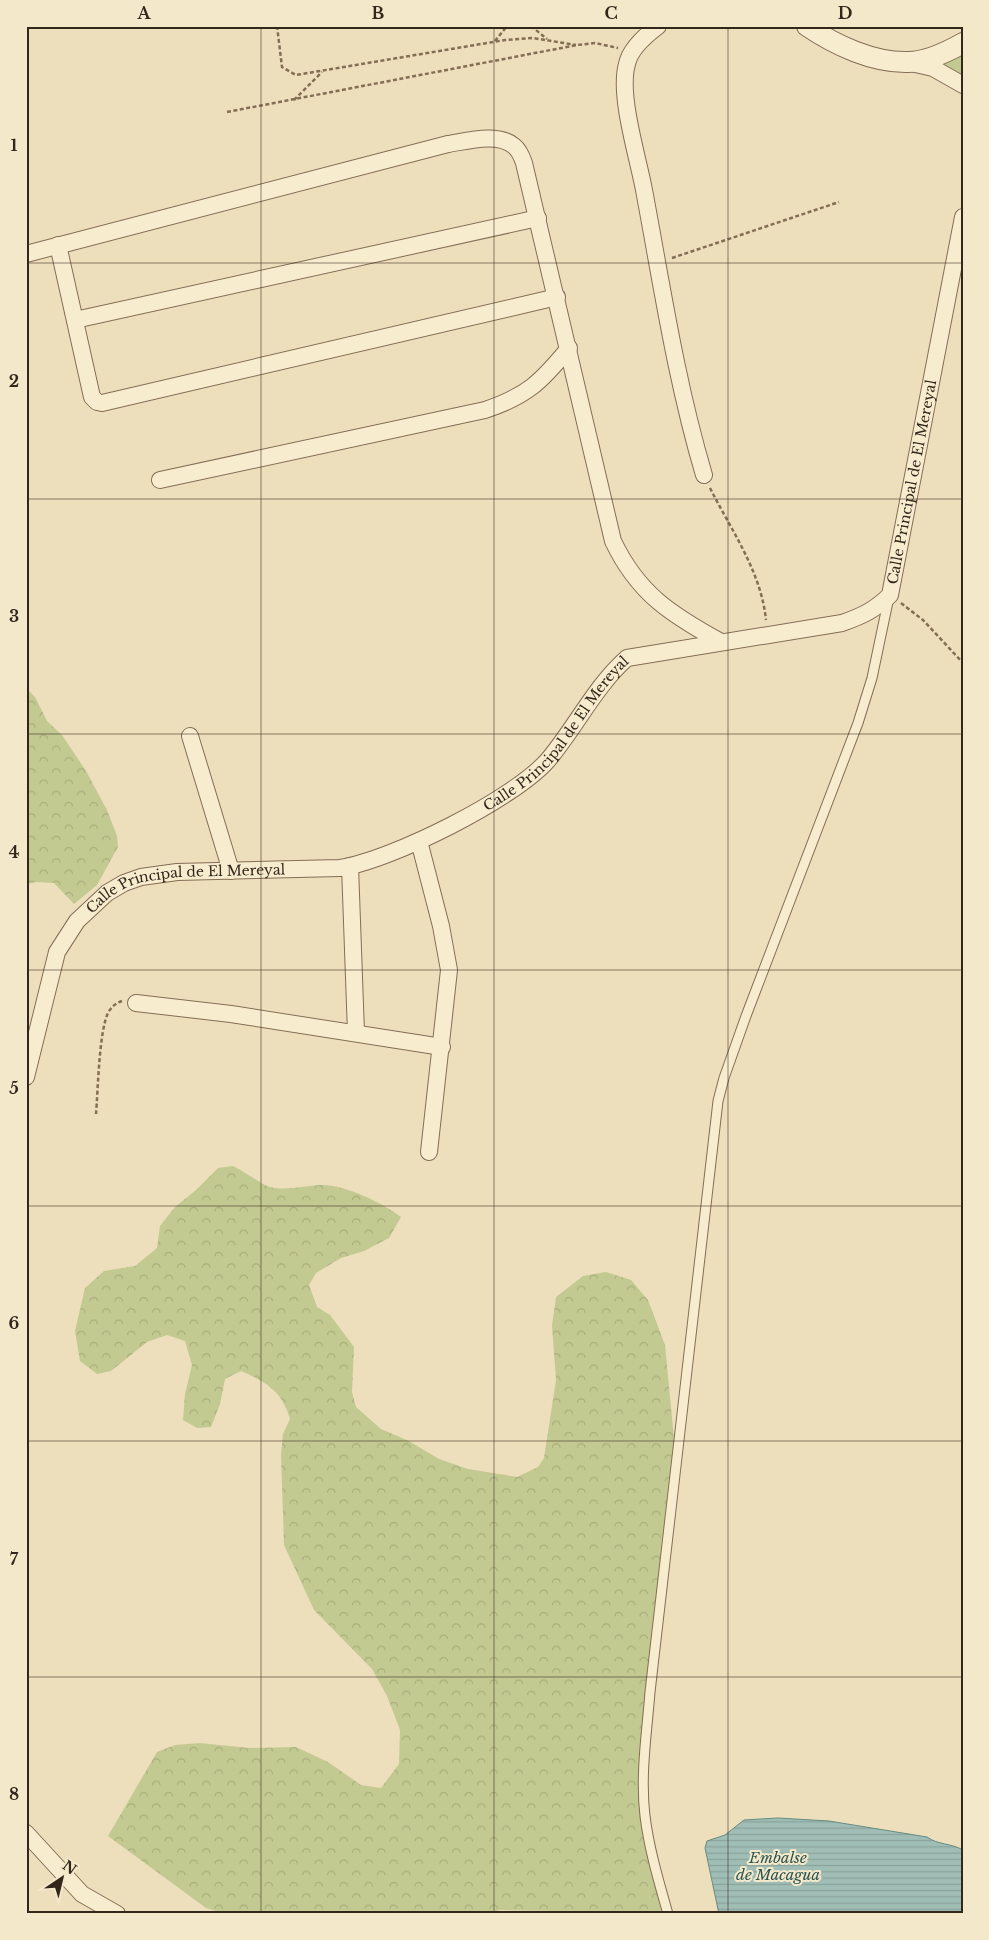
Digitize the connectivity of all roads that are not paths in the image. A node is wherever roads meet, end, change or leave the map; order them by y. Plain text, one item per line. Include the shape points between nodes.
1 (658, 26) edge
2 (807, 26) edge
3 (963, 43) edge
4 (909, 62) junction
5 (963, 85) edge
6 (963, 217) edge
7 (538, 218) junction
8 (58, 245) junction
9 (26, 254) edge
10 (557, 297) junction
11 (75, 320) junction
12 (569, 348) junction
13 (704, 475) road end
14 (160, 480) dead end
15 (890, 595) junction
16 (721, 642) junction
17 (190, 736) dead end
18 (419, 841) junction
19 (350, 866) junction
20 (230, 871) junction
21 (136, 1003) road end
22 (356, 1033) junction
23 (442, 1047) junction
24 (26, 1077) edge
25 (430, 1152) dead end
26 (26, 1833) edge
27 (118, 1914) edge
28 (668, 1914) edge

1 - 13 street via 632,53 627,63 627,99 677,372
2 - 4 street via 861,53
3 - 4 street via 942,54
4 - 5 street via 932,68
6 - 15 street, Calle Principal de El Mereyal
7 - 8 street via 524,163 515,146 501,140 474,140
7 - 10 street
7 - 11 street
8 - 9 street
8 - 11 street
10 - 11 street via 102,403 92,397
10 - 12 street
12 - 14 street via 550,372 524,394 485,410
12 - 16 street via 613,541 624,564 636,582 672,614
15 - 16 street, Calle Principal de El Mereyal via 867,614 850,620
15 - 28 lane via 872,678 858,723 746,1016 718,1101 650,1692 645,1768 645,1814
16 - 18 street, Calle Principal de El Mereyal via 627,658 609,676 561,743 533,774
17 - 20 street
18 - 19 street, Calle Principal de El Mereyal
18 - 23 street via 449,970
19 - 20 street, Calle Principal de El Mereyal
19 - 22 street
20 - 24 street, Calle Principal de El Mereyal via 176,872 141,877 107,893 86,911 65,936 57,952
21 - 22 street
22 - 23 street
23 - 25 street
26 - 27 street via 82,1894

